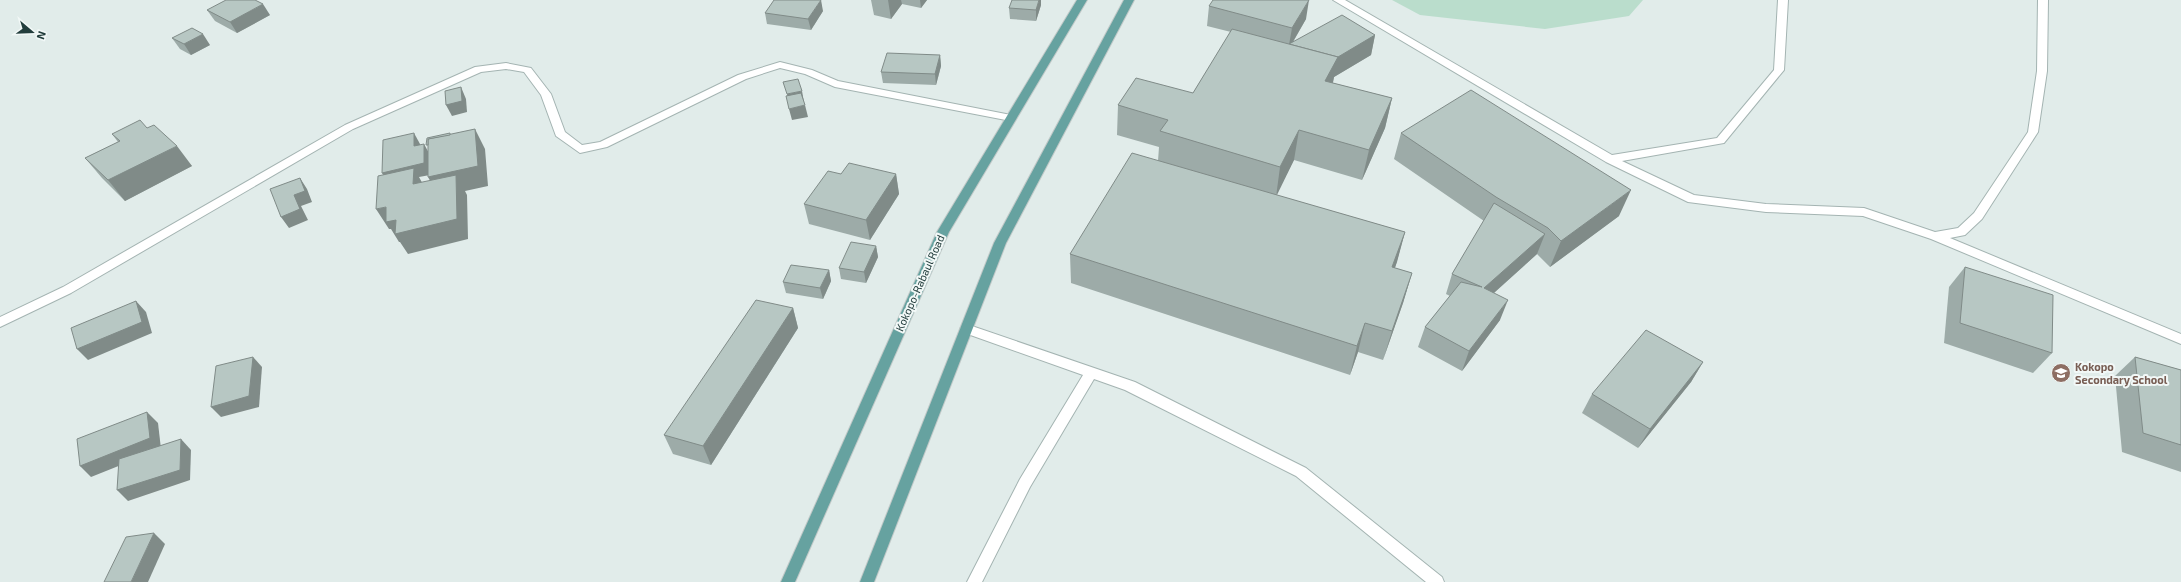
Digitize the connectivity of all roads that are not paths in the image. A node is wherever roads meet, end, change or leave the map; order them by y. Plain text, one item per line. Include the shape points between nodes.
1 (1082, 0) edge
2 (1129, 0) edge
3 (1338, 0) edge
4 (1783, 0) edge
5 (2043, 0) edge
6 (1011, 118) junction
7 (1610, 159) junction
8 (1935, 236) junction
9 (0, 322) edge
10 (966, 329) junction
11 (2181, 339) edge
12 (1091, 372) junction
13 (788, 582) edge
14 (867, 582) edge
15 (974, 582) edge
16 (1437, 582) edge

1 - 6 main road, Kokopo-Rabaul Road
2 - 10 main road via 1000,243
3 - 7 street
4 - 7 street via 1779,70 1720,141
5 - 8 street via 2042,71 2033,132 1978,216 1960,232
6 - 9 street via 835,84 808,72 780,65 742,76 602,145 580,149 560,134 546,94 527,70 506,66 479,69 349,127 67,290
6 - 13 main road, Kokopo-Rabaul Road via 943,232
7 - 8 street via 1692,199 1766,208 1864,212
8 - 11 street
10 - 12 street
10 - 14 main road
12 - 15 street via 1025,483
12 - 16 street via 1130,386 1300,472

